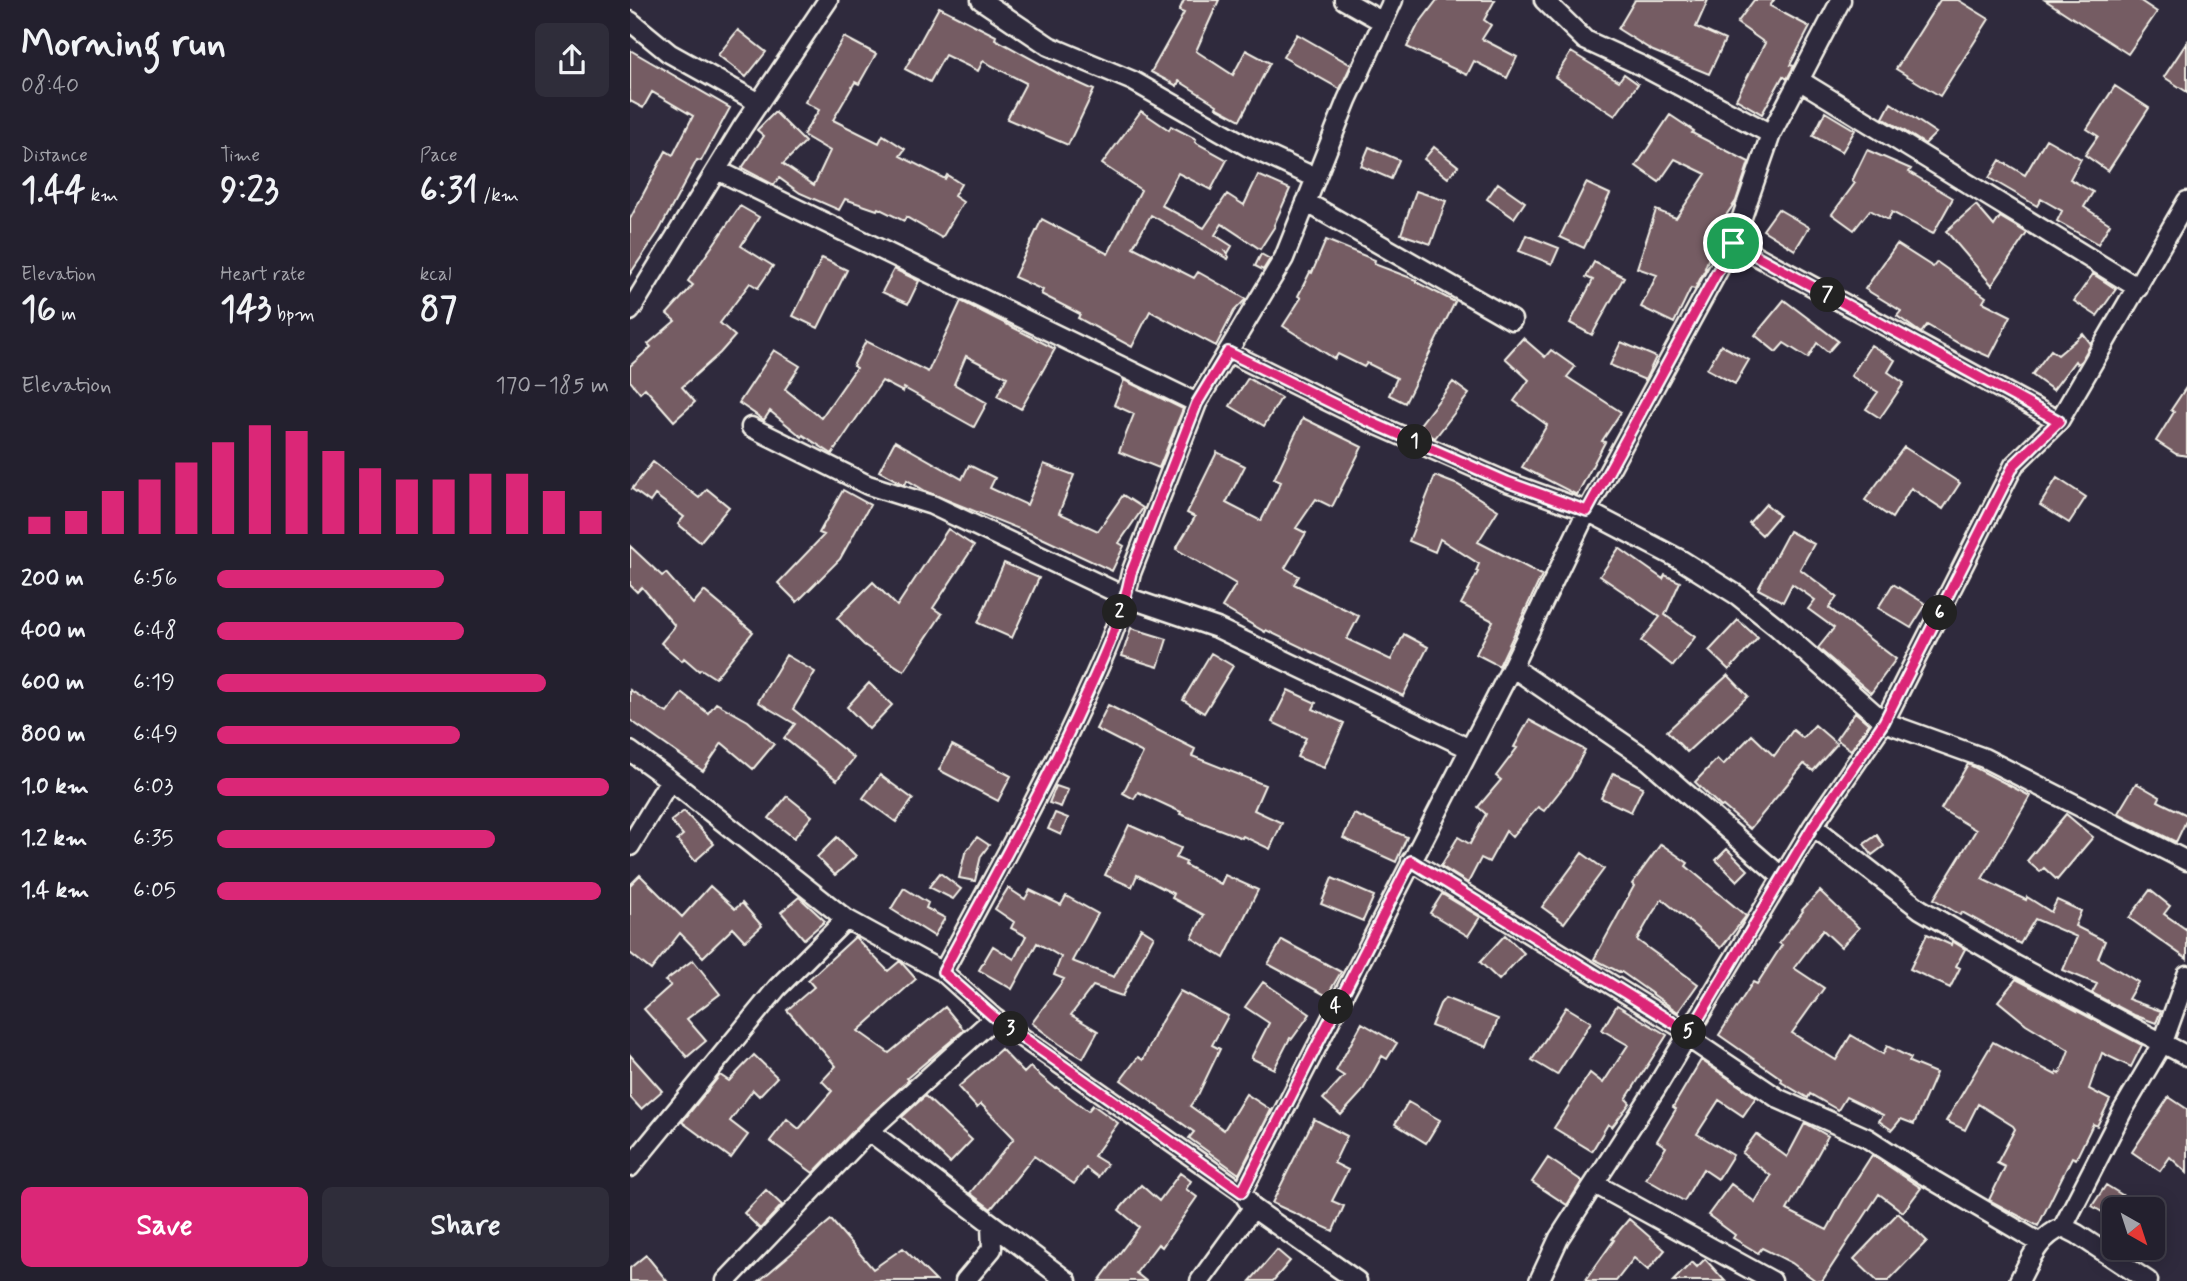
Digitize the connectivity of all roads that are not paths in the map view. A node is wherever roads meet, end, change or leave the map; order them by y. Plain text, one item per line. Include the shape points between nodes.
1 (828, 0) edge
2 (981, 0) edge
3 (1344, 0) edge
4 (1393, 0) edge
5 (1544, 0) edge
6 (1841, 0) edge
7 (630, 21) edge
8 (1383, 22) junction
9 (1799, 80) junction
10 (759, 103) junction
11 (1770, 134) junction
12 (717, 170) junction
13 (1316, 178) junction
14 (2187, 201) edge
15 (1306, 202) junction
16 (1733, 243) junction
17 (2138, 288) junction
18 (630, 311) edge
19 (1512, 320) dead end
20 (1228, 352) junction
21 (1197, 403) junction
22 (2059, 421) junction
23 (751, 427) dead end
24 (1587, 511) junction
25 (1126, 597) junction
26 (1513, 667) junction
27 (1884, 722) junction
28 (1470, 748) junction
29 (630, 751) edge
30 (670, 780) junction
31 (1813, 826) junction
32 (630, 846) edge
33 (1411, 861) junction
34 (2187, 861) edge
35 (1783, 878) junction
36 (846, 919) junction
37 (943, 972) junction
38 (2187, 975) edge
39 (994, 1017) junction
40 (1688, 1035) junction
41 (2163, 1042) junction
42 (2187, 1056) edge
43 (869, 1130) junction
44 (630, 1167) edge
45 (1595, 1184) junction
46 (1242, 1192) junction
47 (1253, 1208) junction
48 (991, 1225) junction
49 (2063, 1227) junction
50 (2040, 1243) junction
51 (726, 1281) edge
52 (965, 1281) edge
53 (1067, 1281) edge
54 (1200, 1281) edge
55 (1357, 1281) edge
56 (1539, 1281) edge
57 (1769, 1281) edge
58 (2018, 1281) edge
59 (2148, 1281) edge

1 - 10 street
2 - 13 street via 1049,46 1133,81 1247,146
3 - 8 street
4 - 8 street
5 - 11 street via 1586,40
6 - 9 street
7 - 10 street via 669,52
8 - 13 street
9 - 11 street
9 - 17 street
10 - 12 street
11 - 16 street
12 - 18 street
12 - 21 street
13 - 15 street
14 - 17 street
15 - 19 street
15 - 20 street via 1284,258
16 - 22 street
16 - 24 street
17 - 22 street
20 - 21 street
20 - 24 street via 1368,421 1507,482
21 - 25 street via 1131,573
22 - 27 street via 2014,465
23 - 25 street via 868,485 932,505
24 - 26 street
24 - 27 street via 1737,595
25 - 28 street via 1217,628
25 - 37 street via 1066,740
26 - 28 street
26 - 35 street via 1648,760
27 - 31 street
27 - 34 street via 1984,758
28 - 33 street
29 - 30 street
30 - 32 street
30 - 36 street
31 - 35 street
31 - 41 street via 1926,913
33 - 40 street
33 - 46 street
35 - 40 street
36 - 37 street
36 - 44 street via 777,988
37 - 39 street
38 - 41 street
39 - 43 street
39 - 46 street
40 - 45 street
40 - 50 street via 1779,1099 1867,1138
41 - 42 street
41 - 49 street
43 - 48 street
43 - 51 street
45 - 56 street via 1559,1238
45 - 57 street
46 - 47 street
47 - 54 street
47 - 55 street
48 - 52 street via 992,1249
48 - 53 street
49 - 50 street
49 - 59 street
50 - 58 street

